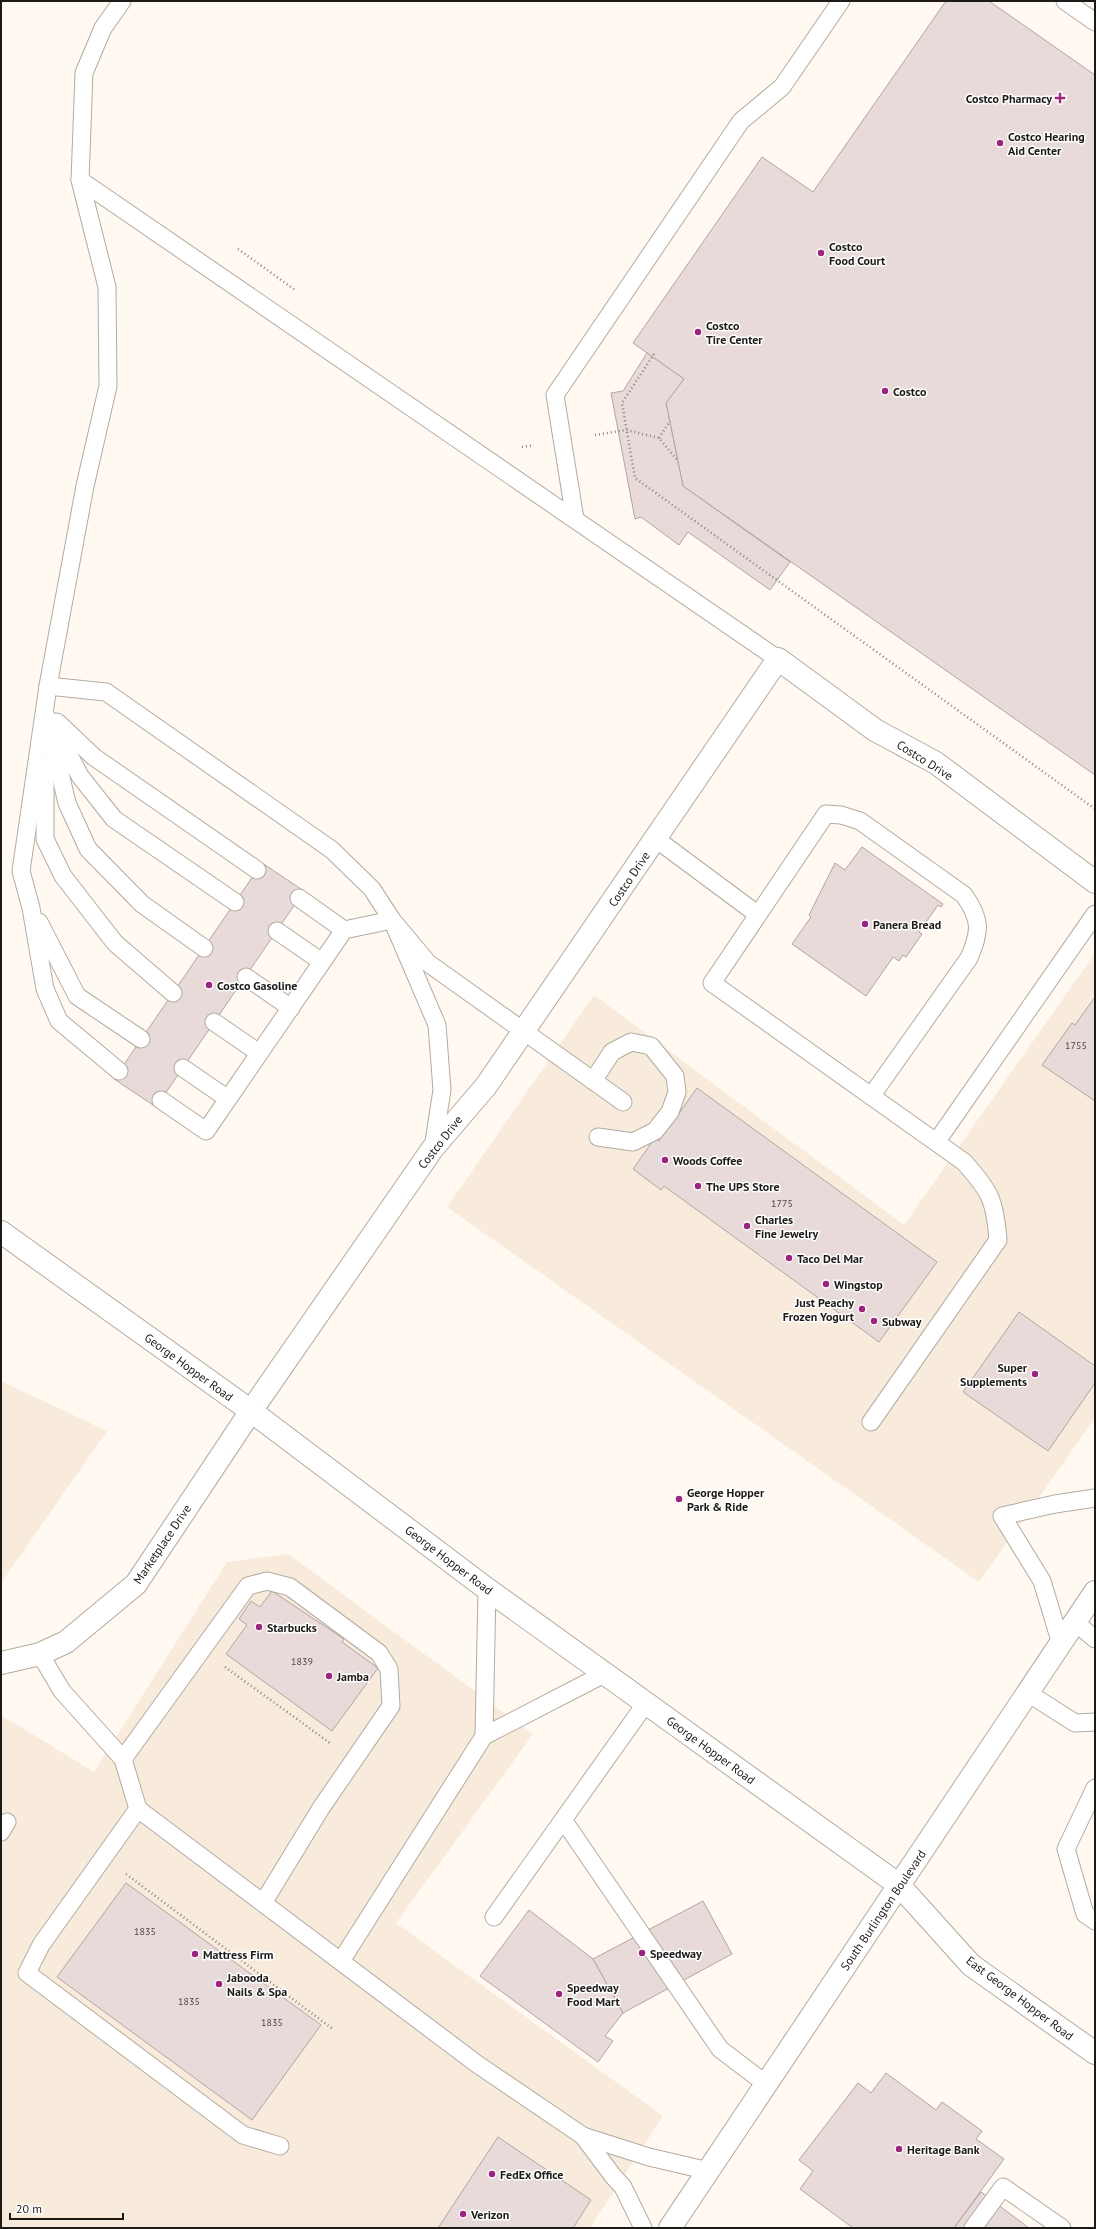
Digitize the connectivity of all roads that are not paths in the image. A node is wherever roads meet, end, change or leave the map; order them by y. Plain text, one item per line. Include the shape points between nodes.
1 (122, 1) edge
2 (841, 1) edge
3 (1065, 1) edge
4 (1095, 22) edge
5 (80, 180) junction
6 (575, 519) junction
7 (778, 659) junction
8 (48, 686) junction
9 (45, 710) junction
10 (656, 838) junction
11 (257, 870) dead end
12 (1095, 882) edge
13 (299, 898) dead end
14 (235, 902) dead end
15 (31, 908) junction
16 (757, 914) junction
17 (1095, 914) edge
18 (392, 920) junction
19 (344, 930) junction
20 (277, 931) dead end
21 (204, 948) dead end
22 (322, 962) junction
23 (246, 977) dead end
24 (173, 993) dead end
25 (291, 1008) junction
26 (214, 1022) dead end
27 (524, 1031) junction
28 (141, 1039) dead end
29 (259, 1053) junction
30 (183, 1068) dead end
31 (120, 1071) dead end
32 (593, 1081) junction
33 (872, 1095) junction
34 (228, 1099) junction
35 (161, 1100) dead end
36 (623, 1102) dead end
37 (598, 1137) dead end
38 (937, 1141) junction
39 (434, 1148) junction
40 (1, 1232) edge
41 (251, 1411) junction
42 (871, 1422) dead end
43 (1095, 1498) edge
44 (488, 1589) junction
45 (1095, 1592) edge
46 (1076, 1622) junction
47 (1095, 1639) edge
48 (1061, 1644) junction
49 (40, 1654) junction
50 (1, 1664) edge
51 (606, 1673) junction
52 (1028, 1693) junction
53 (646, 1703) junction
54 (1095, 1722) edge
55 (484, 1736) junction
56 (123, 1759) junction
57 (1095, 1788) edge
58 (138, 1809) junction
59 (564, 1821) junction
60 (899, 1885) junction
61 (263, 1903) junction
62 (494, 1917) dead end
63 (1095, 1921) edge
64 (340, 1961) junction
65 (1095, 2053) edge
66 (766, 2084) junction
67 (583, 2136) junction
68 (280, 2146) dead end
69 (708, 2171) junction
70 (1058, 2227) edge
71 (643, 2228) edge
72 (670, 2228) edge
73 (973, 2228) edge

1 - 5 lane via 103,28 84,73
2 - 6 lane via 782,87 741,121 555,395
3 - 4 lane
5 - 6 lane
5 - 8 lane via 107,287 108,386 85,486
6 - 7 lane
7 - 10 street, Costco Drive
7 - 12 street, Costco Drive via 875,730 936,763
8 - 9 lane
8 - 18 lane via 106,692 332,850 372,889
9 - 11 lane via 94,757
9 - 14 lane via 80,776 114,819
9 - 15 lane via 21,871
9 - 21 lane via 67,803 88,849 142,904
9 - 24 lane via 45,839 63,876 115,943
10 - 16 lane
10 - 27 street, Costco Drive
13 - 19 lane
15 - 28 lane via 77,996
15 - 31 lane via 46,989 59,1021
16 - 33 lane via 712,983
16 - 33 lane via 826,814 841,815 860,821 964,894 973,908 979,925 976,942 969,958
17 - 38 lane
18 - 19 lane
18 - 27 lane via 428,963
18 - 39 lane via 438,1025 442,1090
19 - 22 lane
20 - 22 lane
22 - 25 lane
23 - 25 lane
25 - 29 lane
26 - 29 lane
27 - 32 lane
27 - 39 street, Costco Drive via 486,1086
29 - 34 lane
30 - 34 lane
32 - 36 lane
32 - 37 lane via 612,1052 631,1042 651,1046 675,1076 678,1092 670,1112 655,1131 633,1142
33 - 38 lane
34 - 35 lane via 206,1131
38 - 42 lane via 964,1162 984,1184 996,1210 998,1240
39 - 41 street, Costco Drive
40 - 41 street, George Hopper Road
41 - 44 street, George Hopper Road
41 - 49 street, Marketplace Drive via 136,1584 66,1642
43 - 48 lane via 1002,1516 1042,1581
44 - 51 street, George Hopper Road
44 - 55 lane
45 - 46 street, South Burlington Boulevard
46 - 47 lane
46 - 48 street, South Burlington Boulevard
48 - 52 street, South Burlington Boulevard
49 - 50 street, Marketplace Drive
49 - 56 lane via 62,1691
51 - 53 street, George Hopper Road
51 - 55 lane
52 - 54 lane via 1076,1723
52 - 60 street, South Burlington Boulevard
53 - 59 lane
53 - 60 street, George Hopper Road
55 - 64 lane
56 - 58 lane
56 - 61 lane via 248,1586 267,1581 290,1587 379,1653 389,1669 390,1706 321,1808
57 - 63 lane via 1066,1849 1085,1914
58 - 61 lane
58 - 68 lane via 41,1945 27,1973 243,2135
59 - 62 lane
59 - 66 lane via 720,2049
60 - 65 street, East George Hopper Road via 971,1965
60 - 66 street, South Burlington Boulevard
61 - 64 lane
64 - 67 lane via 477,2064
66 - 69 street, South Burlington Boulevard
67 - 69 lane via 649,2157
67 - 71 lane via 623,2187
69 - 72 street, South Burlington Boulevard
70 - 73 lane via 1003,2187

